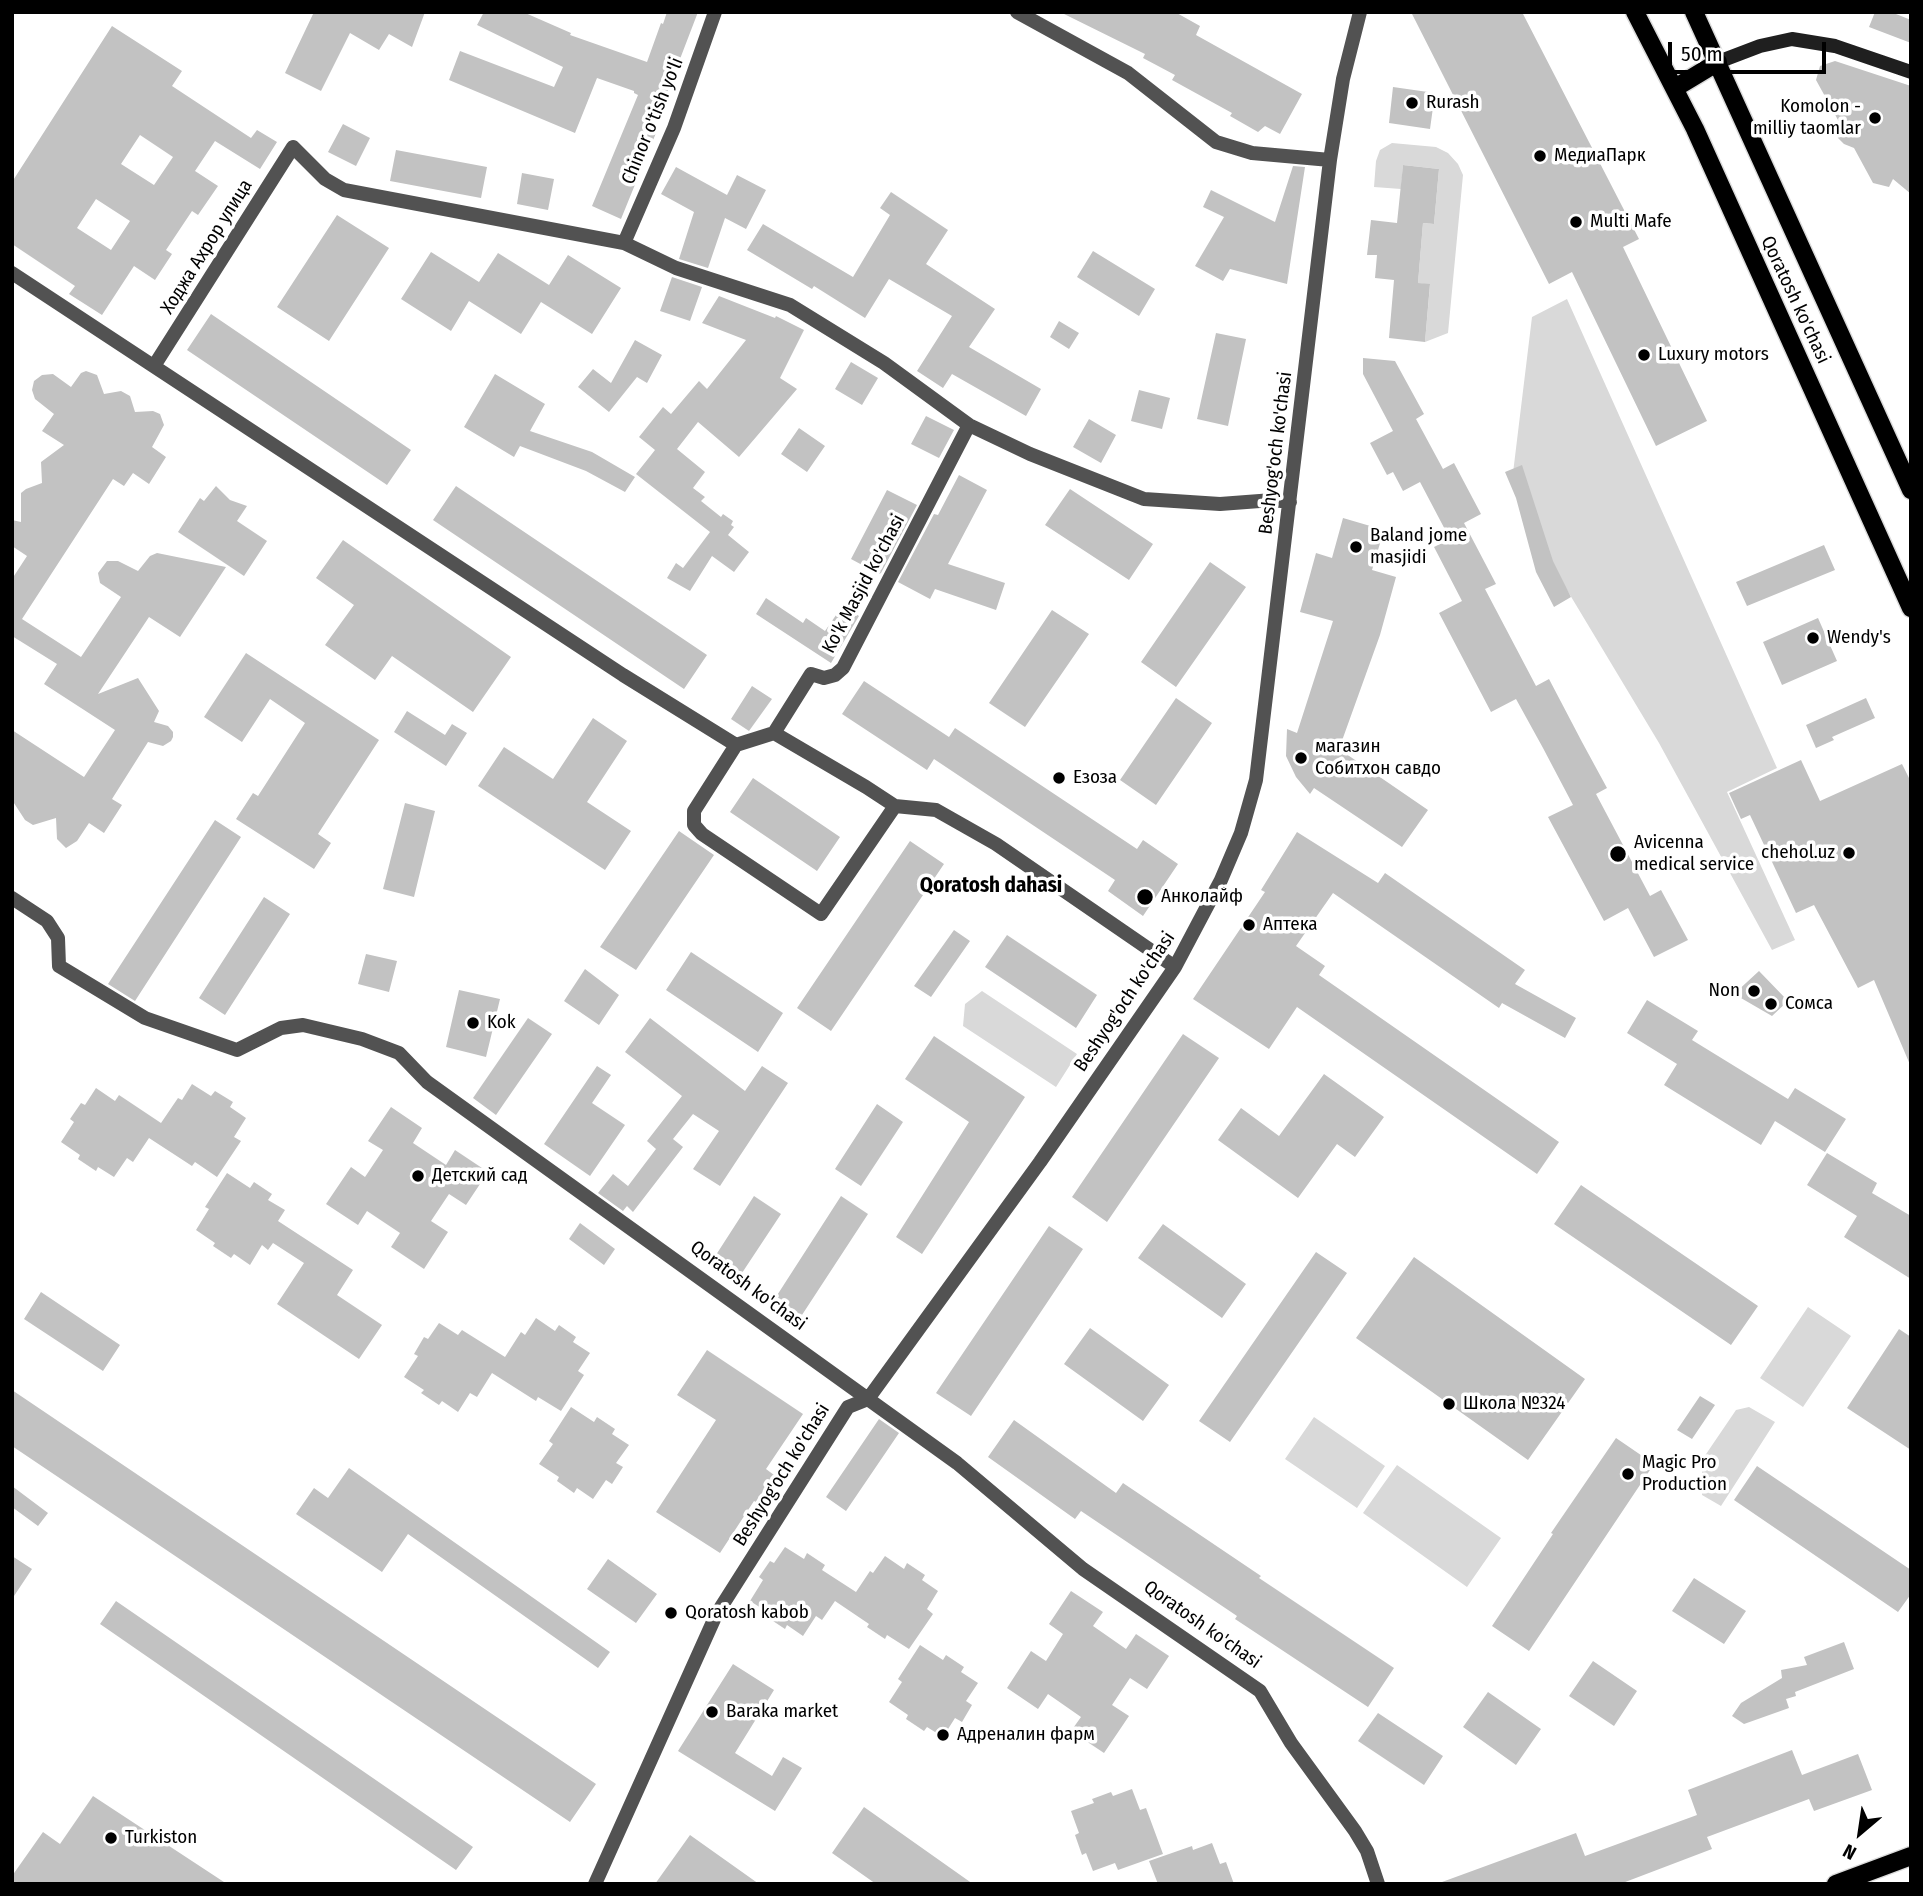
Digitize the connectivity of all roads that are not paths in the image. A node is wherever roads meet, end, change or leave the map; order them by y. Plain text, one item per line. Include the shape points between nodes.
1 (715, 12) edge
2 (1017, 12) edge
3 (1360, 12) edge
4 (1635, 12) edge
5 (1694, 12) edge
6 (1718, 62) junction
7 (1911, 72) edge
8 (1675, 88) junction
9 (1330, 160) junction
10 (624, 243) junction
11 (12, 273) edge
12 (154, 366) junction
13 (969, 425) junction
14 (1911, 490) edge
15 (1290, 502) junction
16 (1911, 608) edge
17 (774, 733) junction
18 (736, 745) junction
19 (895, 807) junction
20 (12, 898) edge
21 (1175, 967) junction
22 (868, 1399) junction
23 (1911, 1856) edge
24 (594, 1884) edge
25 (1378, 1884) edge
26 (1836, 1884) edge

1 - 10 street, Chinor o'tish yo'li via 674,128
2 - 9 street via 1128,73 1216,142 1252,153
3 - 9 street, Beshyog'och ko'chasi
4 - 8 main road, Qoratosh ko'chasi
5 - 6 main road, Qoratosh ko'chasi
6 - 7 street via 1792,39 1835,46
6 - 8 main road
6 - 14 main road, Qoratosh ko'chasi
8 - 16 main road, Qoratosh ko'chasi
9 - 15 street, Beshyog'och ko'chasi
10 - 12 street, Ходжа Ахрор улица via 344,190 325,179 293,147
10 - 13 street via 676,268 790,304 884,363
11 - 12 street
12 - 18 street
13 - 15 street via 1144,499
13 - 17 street, Ko'k Masjid ko'chasi via 843,668 824,678 811,674
15 - 21 street, Beshyog'och ko'chasi via 1256,780 1221,880
17 - 18 street
17 - 19 street
18 - 19 street via 694,811 694,825 821,914
19 - 21 street via 936,810 996,844
20 - 22 street, Qoratosh ko'chasi via 47,921 58,938 58,966 145,1018 237,1049 281,1028 303,1025 362,1039 399,1054 427,1082
21 - 22 street, Beshyog'och ko'chasi
22 - 24 street, Beshyog'och ko'chasi via 848,1407 716,1615
22 - 25 street, Qoratosh ko'chasi via 957,1463 1083,1569 1260,1691 1291,1743 1355,1830
23 - 26 main road

